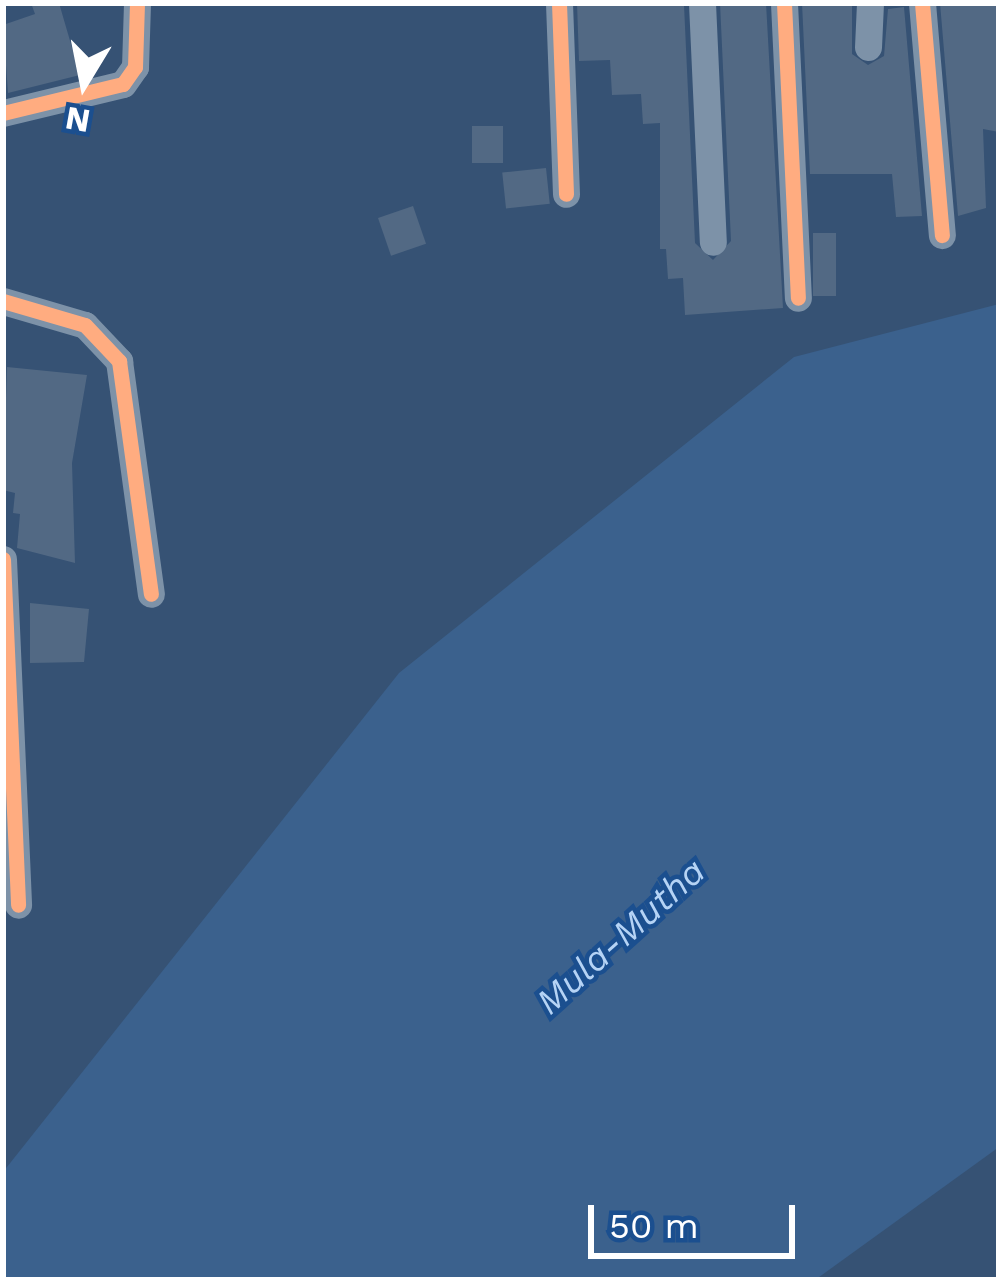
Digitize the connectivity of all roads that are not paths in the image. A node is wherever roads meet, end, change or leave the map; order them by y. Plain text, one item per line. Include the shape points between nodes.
1 (137, 3) edge
2 (559, 3) edge
3 (702, 3) edge
4 (784, 3) edge
5 (870, 3) edge
6 (922, 3) edge
7 (868, 46) dead end
8 (3, 113) edge
9 (566, 194) dead end
10 (942, 235) dead end
11 (713, 242) dead end
12 (798, 298) dead end
13 (3, 301) edge
14 (3, 559) edge
15 (151, 594) dead end
16 (11, 850) edge
17 (18, 905) dead end

1 - 8 street via 135,67 123,84
2 - 9 street
3 - 11 street
4 - 12 street
5 - 7 street
6 - 10 street
13 - 15 street via 85,325 119,361
14 - 16 street
16 - 17 street

